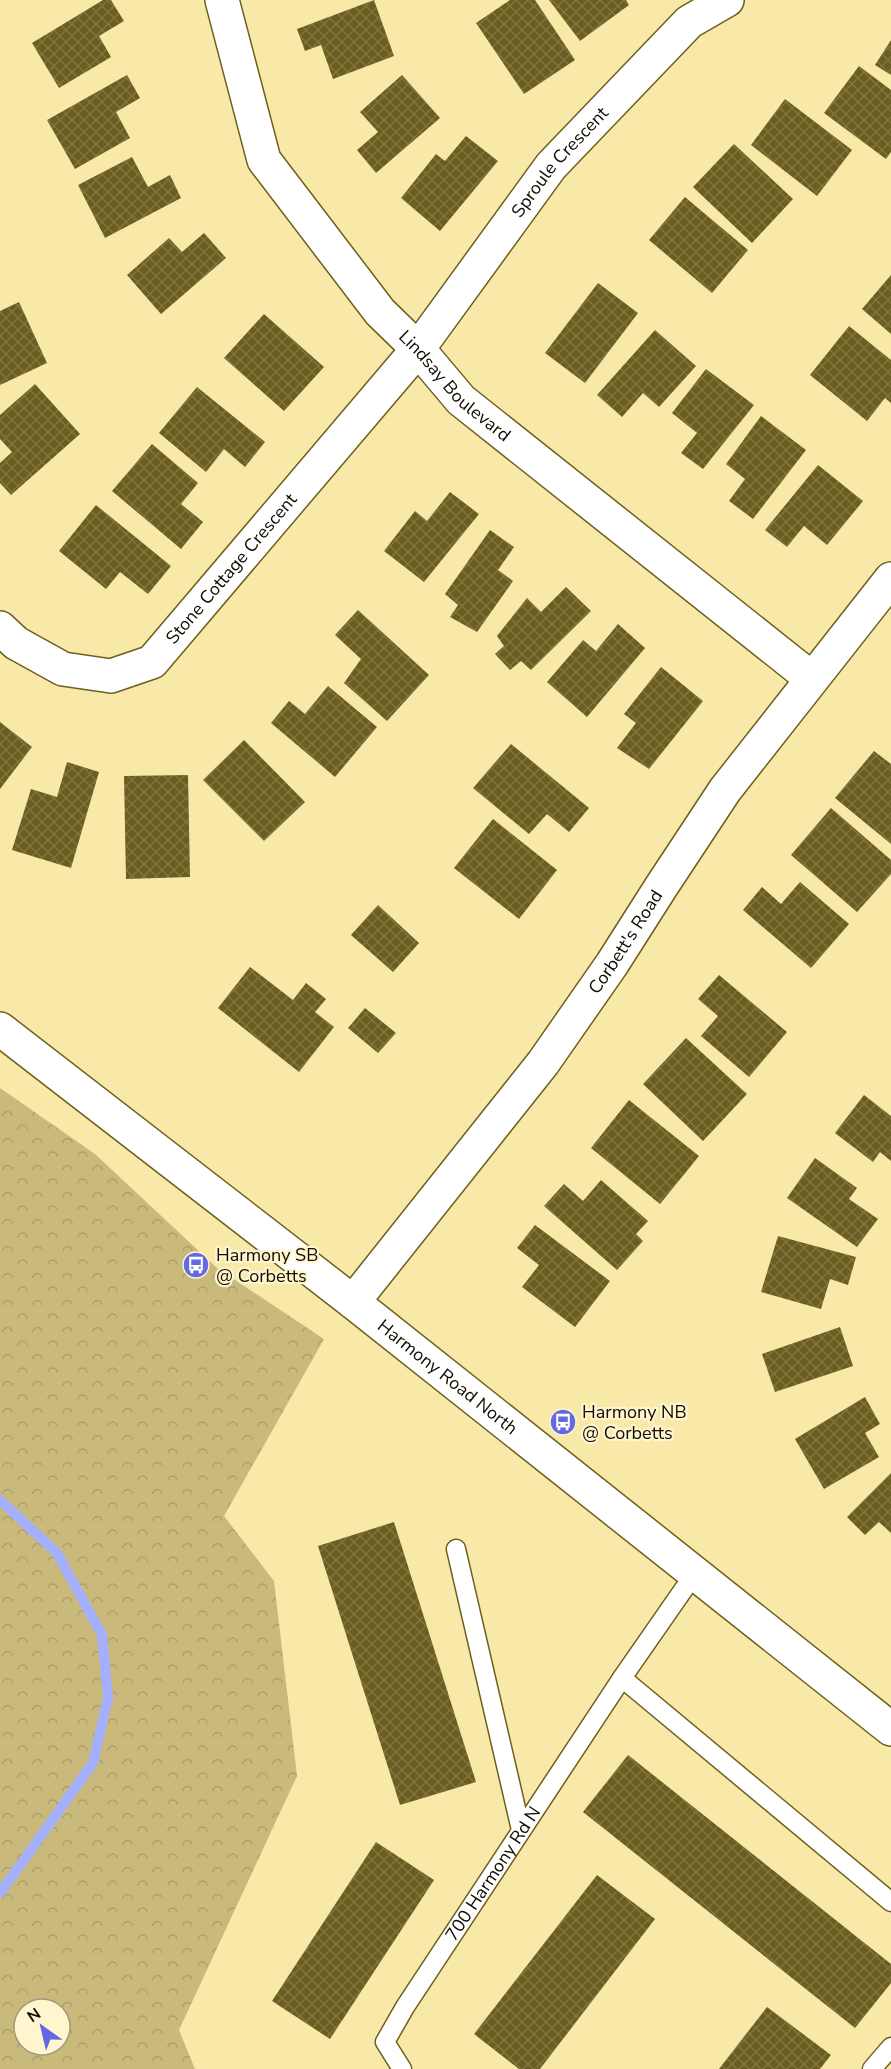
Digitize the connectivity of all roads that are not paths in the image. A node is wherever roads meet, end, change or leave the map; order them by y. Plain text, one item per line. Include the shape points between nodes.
1 (222, 0) edge
2 (727, 0) edge
3 (418, 349) junction
4 (891, 579) edge
5 (0, 628) edge
6 (811, 678) junction
7 (0, 1029) edge
8 (353, 1302) junction
9 (456, 1549) dead end
10 (695, 1573) junction
11 (622, 1678) junction
12 (891, 1730) edge
13 (521, 1830) junction
14 (891, 1902) edge
15 (891, 2047) edge
16 (402, 2069) edge
17 (872, 2069) edge

1 - 3 street, Lindsay Boulevard via 264,160 380,312
2 - 3 street, Sproule Crescent via 689,22 551,166
3 - 5 street, Stone Cottage Crescent via 152,662 111,676 63,669 16,643
3 - 6 street, Lindsay Boulevard via 461,400
4 - 6 street, Corbett's Road
6 - 8 street, Corbett's Road via 725,790 543,1063
7 - 8 street, Harmony Road North
8 - 10 street, Harmony Road North
9 - 13 lane
10 - 11 lane, 700 Harmony Rd N
10 - 12 street, Harmony Road North
11 - 13 lane, 700 Harmony Rd N
11 - 14 lane
13 - 16 lane, 700 Harmony Rd N via 385,2042
15 - 17 lane

